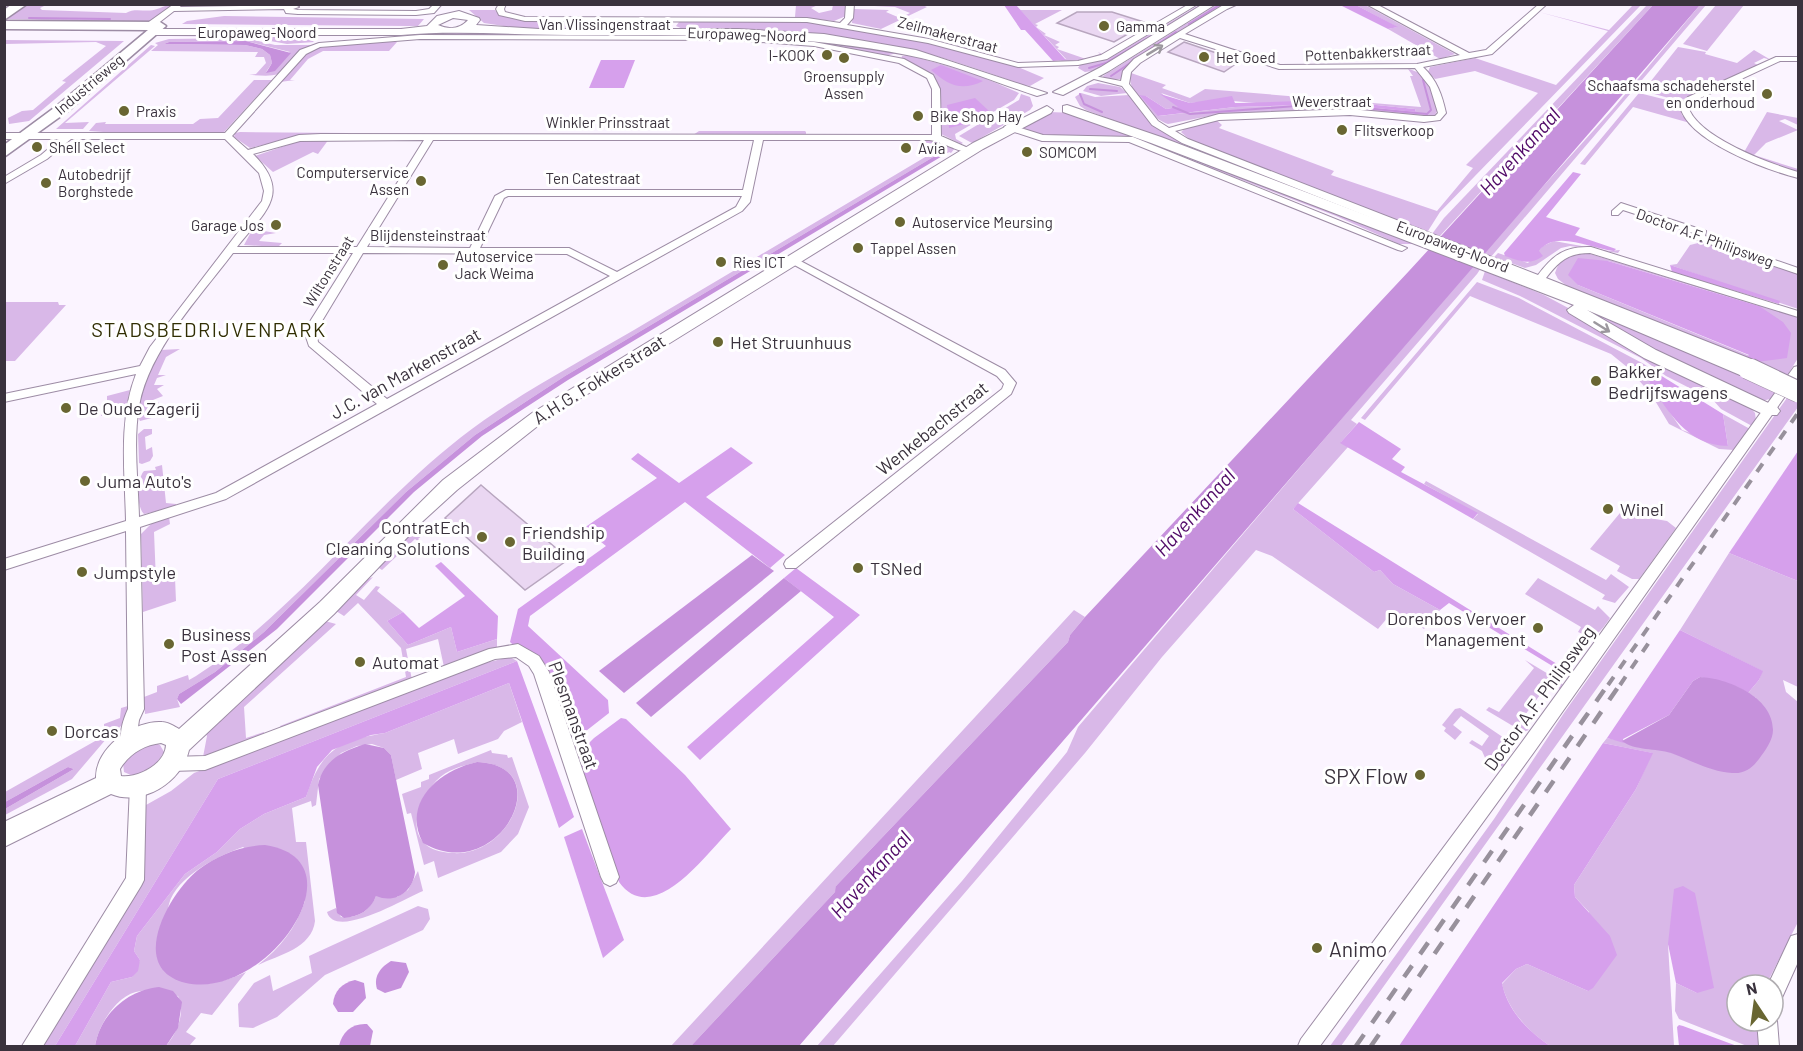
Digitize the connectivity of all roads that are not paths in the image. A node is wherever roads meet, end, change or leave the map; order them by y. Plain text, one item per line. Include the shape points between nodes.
1 (9, 4) edge
2 (21, 4) edge
3 (304, 4) edge
4 (439, 4) edge
5 (503, 4) edge
6 (850, 4) edge
7 (1195, 4) edge
8 (1211, 4) edge
9 (1235, 4) edge
10 (1369, 4) edge
11 (1544, 4) edge
12 (177, 7) edge
13 (4, 8) edge
14 (287, 8) junction
15 (466, 15) edge
16 (4, 16) edge
17 (675, 16) junction
18 (4, 25) edge
19 (843, 25) junction
20 (434, 26) junction
21 (150, 29) junction
22 (4, 31) edge
23 (300, 32) junction
24 (670, 32) junction
25 (1180, 35) junction
26 (319, 45) junction
27 (912, 52) junction
28 (1468, 56) junction
29 (1798, 58) edge
30 (892, 59) junction
31 (1071, 63) junction
32 (1417, 66) junction
33 (1092, 77) junction
34 (1125, 84) junction
35 (1068, 100) junction
36 (1040, 101) junction
37 (1010, 128) junction
38 (69, 136) junction
39 (227, 136) junction
40 (1161, 136) junction
41 (430, 137) junction
42 (759, 137) junction
43 (13, 138) edge
44 (937, 138) junction
45 (977, 147) junction
46 (4, 153) edge
47 (245, 154) junction
48 (1798, 175) edge
49 (4, 181) edge
50 (746, 193) junction
51 (1615, 213) dead end
52 (1411, 239) junction
53 (232, 250) junction
54 (474, 250) junction
55 (358, 251) junction
56 (793, 260) junction
57 (1798, 271) edge
58 (618, 276) junction
59 (1537, 282) junction
60 (1798, 314) edge
61 (1749, 368) junction
62 (144, 369) junction
63 (1798, 370) edge
64 (1798, 386) edge
65 (1798, 395) edge
66 (4, 398) edge
67 (385, 404) junction
68 (1771, 411) junction
69 (132, 525) junction
70 (791, 564) dead end
71 (4, 565) edge
72 (158, 743) junction
73 (110, 776) junction
74 (138, 786) junction
75 (4, 829) edge
76 (4, 835) edge
77 (610, 877) dead end
78 (1798, 944) edge
79 (1784, 973) edge
80 (32, 1047) edge
81 (1308, 1047) edge

1 - 13 main road
2 - 16 main road
3 - 14 street
4 - 14 street via 431,11 416,13 298,12
5 - 17 street, Zeilmakerstraat via 502,13 519,18
6 - 19 street via 849,18
7 - 31 street, Zeilmakerstraat via 1107,56
8 - 33 main road
9 - 25 street
10 - 28 street
11 - 28 street, Pottenbakkerstraat via 1492,51
12 - 14 street
12 - 21 street
15 - 20 main road via 441,18
15 - 20 main road, Europaweg-Noord via 450,32
15 - 24 main road, Europaweg-Noord via 511,30
17 - 19 street, Zeilmakerstraat via 799,19
17 - 24 street
18 - 21 main road, Europaweg-Noord
19 - 31 street, Zeilmakerstraat via 929,41 1012,65
20 - 21 main road, Europaweg-Noord
20 - 23 main road, Europaweg-Noord
21 - 22 main road, Europaweg-Noord
21 - 23 main road, Europaweg-Noord
21 - 43 main road, Industrieweg via 63,108
23 - 26 main road via 314,36
24 - 27 main road, Europaweg-Noord via 802,35
25 - 32 street, Pottenbakkerstraat via 1279,67
34 -> 25 street via 1131,66
26 - 30 street, Van Vlissingenstraat via 401,38 734,38 814,44
26 - 39 street via 303,52
27 - 30 main road
27 - 36 main road, Europaweg-Noord via 979,72
28 - 32 street, Pottenbakkerstraat
29 - 48 street via 1778,59 1691,99 1684,106 1690,120 1727,149
30 - 44 street, Van Vlissingenstraat via 915,67 932,80 938,103
31 - 33 street
32 - 40 street, Weverstraat via 1435,86 1442,113 1437,118 1350,112 1219,117
33 - 34 street
33 - 35 main road
34 - 40 street, Europaweg-Noord
35 - 36 main road
35 - 36 main road
35 - 40 main road, Europaweg-Noord
36 - 37 main road, A.H.G. Fokkerstraat
37 - 45 main road, A.H.G. Fokkerstraat
37 - 52 street, Europaweg-Noord via 1042,138 1130,140
38 - 39 street
38 - 43 street
38 - 49 street, Industrieweg via 44,157
39 - 47 street
40 - 52 main road, Europaweg-Noord
41 - 42 street, Winkler Prinsstraat
41 - 47 street, Winkler Prinsstraat via 304,138
41 - 55 street, Wiltonstraat
42 - 44 street, Winkler Prinsstraat
42 - 50 street, J.C. van Markenstraat
43 - 46 main road, Industrieweg
44 - 45 street, Winkler Prinsstraat
45 - 56 main road, A.H.G. Fokkerstraat
47 - 53 street via 266,173 270,190 263,209
50 - 54 street, Ten Catestraat via 506,194 500,196
50 - 58 street, J.C. van Markenstraat via 739,208
51 - 57 street, Doctor A.F. Philipsweg via 1621,206
52 - 59 main road, Europaweg-Noord
53 - 55 street, Blijdensteinstraat
53 - 62 street via 154,350
54 - 55 street, Blijdensteinstraat
54 - 58 street, Blijdensteinstraat via 575,252
55 - 67 street, Wiltonstraat via 316,318 311,338
56 - 70 street, Wenkebachstraat via 1001,374 1010,387
56 - 72 main road, A.H.G. Fokkerstraat via 537,418 477,461 259,671
58 - 67 street, J.C. van Markenstraat
59 - 60 street via 1559,255 1577,249 1592,250
59 - 61 main road, Europaweg-Noord
59 -> 68 main road via 1650,354
61 - 64 street, Europaweg-Noord, bridge
61 - 65 main road, Europaweg-Noord, bridge
62 - 66 street
62 - 69 street via 132,415
63 - 68 street, Doctor A.F. Philipsweg
67 - 69 street, J.C. van Markenstraat via 221,496
68 - 81 street, Doctor A.F. Philipsweg
69 - 71 street, J.C. van Markenstraat
69 - 72 street via 136,710 131,720
72 - 73 main road via 115,755
72 - 74 main road via 157,778
72 - 77 street, Plesmanstraat via 205,763 494,653 518,650 534,661 541,672
73 - 74 main road via 123,788
73 - 75 main road
73 - 76 main road
74 - 80 street via 135,880
78 - 79 street

